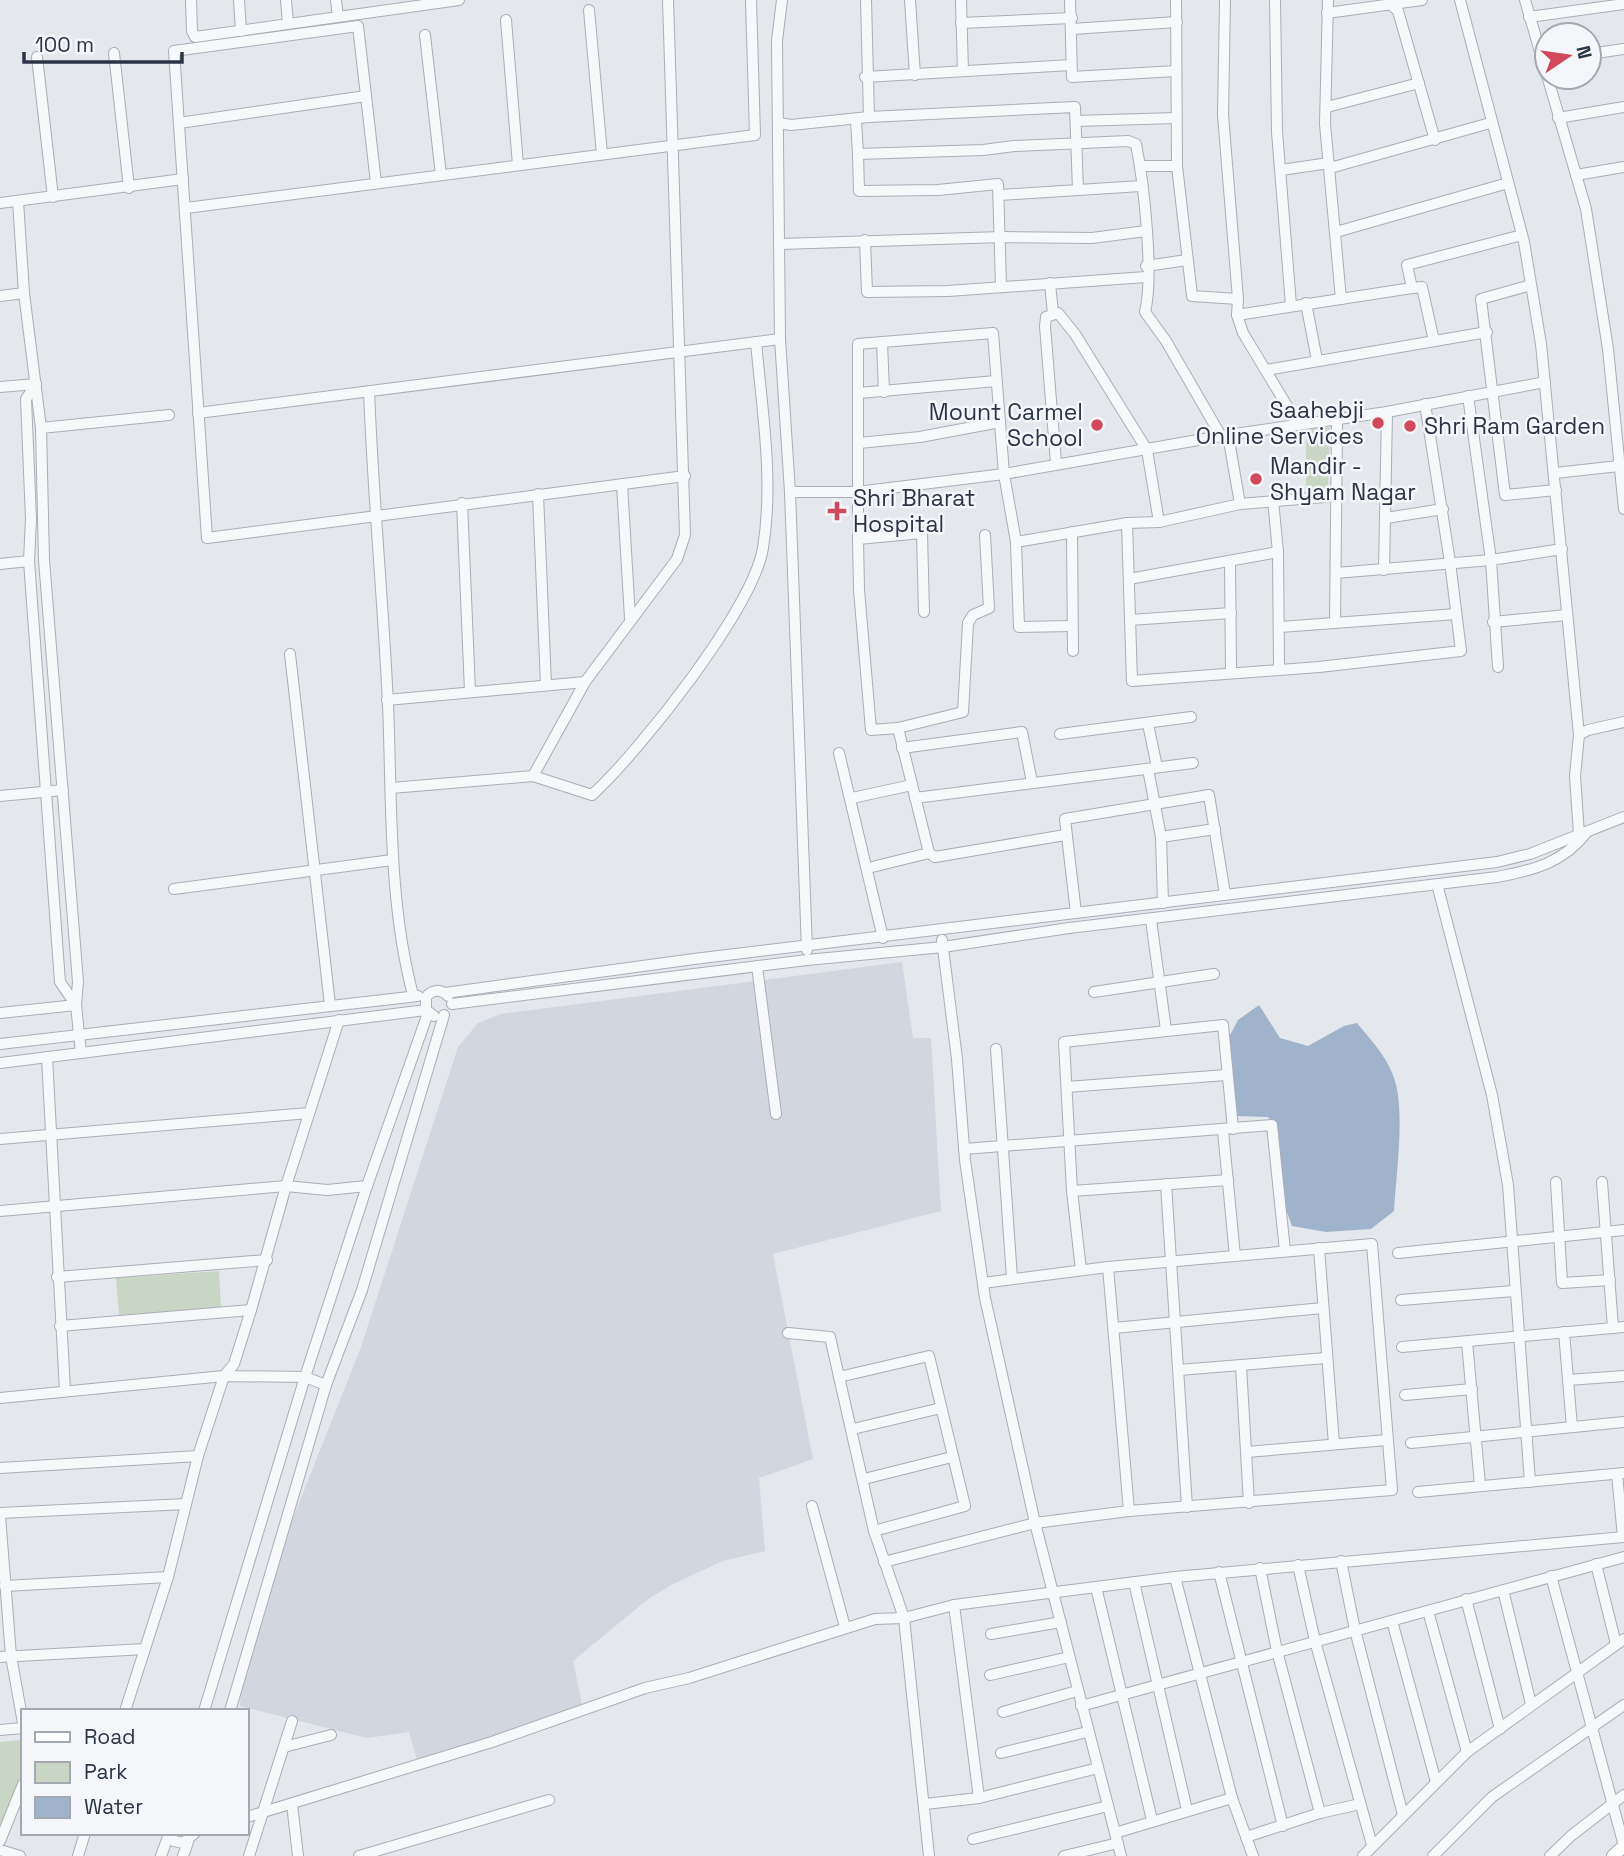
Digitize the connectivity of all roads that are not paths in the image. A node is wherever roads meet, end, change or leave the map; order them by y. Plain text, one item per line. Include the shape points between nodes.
1 (191, 0) edge
2 (239, 0) edge
3 (286, 0) edge
4 (337, 0) edge
5 (459, 0) edge
6 (668, 0) edge
7 (751, 0) edge
8 (782, 0) edge
9 (866, 0) edge
10 (910, 0) edge
11 (961, 0) edge
12 (1070, 0) edge
13 (1176, 0) edge
14 (1226, 0) edge
15 (1275, 0) edge
16 (1328, 0) edge
17 (1422, 0) edge
18 (1460, 0) edge
19 (1524, 0) edge
20 (1389, 2) junction
21 (1624, 4) edge
22 (387, 5) edge
23 (589, 10) dead end
24 (1327, 13) junction
25 (338, 17) junction
26 (1529, 17) junction
27 (506, 20) dead end
28 (1177, 22) junction
29 (288, 23) junction
30 (961, 23) junction
31 (1072, 23) junction
32 (1533, 29) edge
33 (241, 31) junction
34 (425, 34) dead end
35 (1624, 49) edge
36 (1603, 52) edge
37 (114, 53) dead end
38 (37, 57) dead end
39 (1071, 65) junction
40 (963, 71) junction
41 (1176, 71) junction
42 (915, 75) junction
43 (865, 77) junction
44 (1419, 83) junction
45 (1551, 91) edge
46 (366, 96) junction
47 (1327, 107) junction
48 (1624, 107) edge
49 (869, 117) junction
50 (1176, 118) junction
51 (1558, 118) junction
52 (856, 121) junction
53 (1076, 121) junction
54 (179, 123) junction
55 (1490, 123) junction
56 (779, 124) junction
57 (1436, 140) junction
58 (1076, 144) junction
59 (674, 145) junction
60 (858, 153) junction
61 (602, 154) junction
62 (518, 165) junction
63 (1140, 166) junction
64 (1177, 166) junction
65 (1330, 166) junction
66 (1624, 167) edge
67 (1281, 170) junction
68 (441, 175) junction
69 (1576, 175) junction
70 (183, 179) junction
71 (376, 183) junction
72 (1508, 183) junction
73 (1141, 186) junction
74 (129, 188) junction
75 (1078, 190) junction
76 (1000, 195) junction
77 (53, 197) junction
78 (18, 201) junction
79 (0, 203) edge
80 (186, 208) junction
81 (1146, 231) junction
82 (1336, 232) junction
83 (1522, 234) junction
84 (1002, 237) junction
85 (865, 240) junction
86 (780, 244) junction
87 (1187, 260) junction
88 (1146, 272) junction
89 (1050, 283) junction
90 (1531, 285) junction
91 (1001, 286) junction
92 (1412, 288) junction
93 (24, 293) junction
94 (0, 296) edge
95 (1238, 299) junction
96 (1341, 299) junction
97 (1306, 303) junction
98 (1291, 305) junction
99 (1053, 314) junction
100 (1237, 315) junction
101 (1487, 332) junction
102 (780, 338) junction
103 (1434, 341) junction
104 (756, 342) junction
105 (882, 342) junction
106 (679, 351) junction
107 (1317, 360) junction
108 (1266, 370) junction
109 (996, 381) junction
110 (1545, 382) junction
111 (36, 384) junction
112 (0, 387) edge
113 (369, 391) junction
114 (1494, 391) junction
115 (884, 392) junction
116 (859, 393) junction
117 (1468, 396) junction
118 (1425, 404) junction
119 (1619, 408) edge
120 (1387, 412) junction
121 (198, 413) junction
122 (169, 415) dead end
123 (1337, 420) junction
124 (1000, 422) junction
125 (1298, 424) junction
126 (41, 428) junction
127 (1224, 435) junction
128 (859, 443) junction
129 (1147, 450) junction
130 (1056, 463) junction
131 (1619, 466) junction
132 (1555, 472) junction
133 (1004, 474) junction
134 (685, 476) junction
135 (622, 484) junction
136 (1556, 490) junction
137 (790, 492) junction
138 (857, 492) junction
139 (538, 494) junction
140 (1336, 496) junction
141 (1273, 500) junction
142 (462, 503) junction
143 (1240, 504) junction
144 (1443, 509) junction
145 (1624, 509) edge
146 (374, 518) junction
147 (1386, 518) junction
148 (1159, 522) junction
149 (1127, 523) junction
150 (1072, 531) junction
151 (985, 535) dead end
152 (858, 539) junction
153 (1016, 542) junction
154 (1562, 549) junction
155 (1278, 552) junction
156 (1491, 559) junction
157 (29, 561) junction
158 (1230, 561) junction
159 (1450, 562) junction
160 (0, 564) edge
161 (1384, 570) junction
162 (1336, 573) junction
163 (1129, 579) junction
164 (924, 612) dead end
165 (1231, 612) junction
166 (1456, 614) junction
167 (1567, 615) junction
168 (630, 618) junction
169 (1130, 620) junction
170 (1335, 622) junction
171 (1493, 622) junction
172 (1071, 626) junction
173 (1280, 627) junction
174 (1073, 650) dead end
175 (290, 654) dead end
176 (1279, 667) junction
177 (1498, 667) dead end
178 (1231, 671) junction
179 (585, 682) junction
180 (546, 684) junction
181 (470, 691) junction
182 (387, 700) junction
183 (1191, 716) dead end
184 (1624, 722) edge
185 (1148, 724) junction
186 (898, 728) junction
187 (1060, 734) dead end
188 (1579, 735) junction
189 (902, 748) junction
190 (839, 753) dead end
191 (1193, 763) dead end
192 (1152, 768) junction
193 (533, 776) junction
194 (1032, 782) junction
195 (912, 785) junction
196 (391, 788) junction
197 (63, 790) junction
198 (45, 792) junction
199 (0, 796) edge
200 (852, 798) junction
201 (915, 798) junction
202 (1155, 802) junction
203 (1624, 817) edge
204 (1215, 829) junction
205 (1583, 833) junction
206 (1065, 835) junction
207 (1161, 837) junction
208 (929, 853) junction
209 (1511, 858) junction
210 (392, 860) junction
211 (315, 868) junction
212 (868, 868) junction
213 (1515, 874) junction
214 (1437, 884) junction
215 (174, 889) dead end
216 (1225, 894) junction
217 (1163, 902) junction
218 (1076, 913) junction
219 (1150, 920) junction
220 (940, 930) junction
221 (883, 938) junction
222 (807, 946) junction
223 (943, 947) junction
224 (807, 960) junction
225 (757, 966) junction
226 (1214, 974) dead end
227 (1160, 983) junction
228 (1094, 992) dead end
229 (445, 993) junction
230 (413, 995) junction
231 (426, 997) junction
232 (452, 1004) junction
233 (330, 1005) junction
234 (76, 1006) junction
235 (427, 1012) junction
236 (0, 1013) edge
237 (444, 1015) junction
238 (339, 1020) junction
239 (1166, 1030) junction
240 (78, 1035) junction
241 (0, 1044) edge
242 (996, 1049) dead end
243 (81, 1054) junction
244 (47, 1057) junction
245 (0, 1063) edge
246 (1226, 1075) junction
247 (1068, 1087) junction
248 (309, 1113) junction
249 (776, 1114) dead end
250 (1228, 1130) junction
251 (50, 1135) junction
252 (0, 1139) edge
253 (1069, 1140) junction
254 (1003, 1146) junction
255 (964, 1149) junction
256 (1228, 1180) junction
257 (1556, 1182) dead end
258 (1602, 1182) dead end
259 (1166, 1184) junction
260 (286, 1186) junction
261 (367, 1186) junction
262 (1072, 1191) junction
263 (54, 1207) junction
264 (0, 1211) edge
265 (1624, 1230) edge
266 (1606, 1231) junction
267 (1560, 1236) junction
268 (1510, 1241) junction
269 (1319, 1248) junction
270 (1285, 1251) junction
271 (1398, 1253) dead end
272 (1236, 1256) junction
273 (267, 1260) junction
274 (1172, 1263) junction
275 (1108, 1267) junction
276 (1081, 1270) junction
277 (57, 1277) junction
278 (1012, 1278) junction
279 (1610, 1280) junction
280 (983, 1283) junction
281 (1514, 1291) junction
282 (1401, 1300) dead end
283 (1323, 1308) junction
284 (251, 1310) junction
285 (1176, 1322) junction
286 (60, 1326) junction
287 (1618, 1327) edge
288 (1114, 1328) junction
289 (1564, 1332) junction
290 (788, 1333) dead end
291 (1518, 1337) junction
292 (1467, 1342) junction
293 (1402, 1347) dead end
294 (1326, 1358) junction
295 (1241, 1366) junction
296 (1180, 1370) junction
297 (224, 1376) junction
298 (1624, 1376) edge
299 (305, 1377) junction
300 (839, 1377) junction
301 (1568, 1380) junction
302 (326, 1385) junction
303 (1472, 1389) junction
304 (65, 1391) junction
305 (1405, 1395) dead end
306 (0, 1398) edge
307 (940, 1408) junction
308 (1624, 1422) edge
309 (1572, 1427) junction
310 (853, 1429) junction
311 (1526, 1432) junction
312 (1477, 1435) junction
313 (1387, 1440) junction
314 (1411, 1443) dead end
315 (1334, 1444) junction
316 (1247, 1452) junction
317 (198, 1456) junction
318 (952, 1457) junction
319 (0, 1468) edge
320 (1620, 1473) edge
321 (864, 1479) junction
322 (1530, 1482) junction
323 (1480, 1485) junction
324 (1418, 1492) dead end
325 (1249, 1503) junction
326 (186, 1504) junction
327 (812, 1506) dead end
328 (1187, 1507) junction
329 (1129, 1511) junction
330 (0, 1514) edge
331 (1035, 1523) junction
332 (874, 1531) junction
333 (1624, 1537) edge
334 (1624, 1557) edge
335 (1341, 1561) junction
336 (884, 1562) junction
337 (1596, 1564) junction
338 (1298, 1565) junction
339 (1260, 1568) junction
340 (1219, 1572) junction
341 (1551, 1576) junction
342 (168, 1577) junction
343 (1175, 1577) junction
344 (1134, 1582) junction
345 (5, 1586) junction
346 (1096, 1587) junction
347 (1503, 1590) junction
348 (1055, 1594) junction
349 (1466, 1599) junction
350 (954, 1605) junction
351 (1428, 1611) junction
352 (904, 1618) junction
353 (1392, 1621) junction
354 (1061, 1622) junction
355 (845, 1627) junction
356 (1355, 1630) junction
357 (991, 1634) dead end
358 (1315, 1641) junction
359 (1620, 1642) edge
360 (145, 1649) junction
361 (1277, 1651) junction
362 (5, 1656) edge
363 (1069, 1657) junction
364 (1240, 1661) junction
365 (1201, 1673) junction
366 (1576, 1674) junction
367 (990, 1675) dead end
368 (1156, 1684) junction
369 (1077, 1692) junction
370 (1121, 1695) junction
371 (1531, 1704) junction
372 (1624, 1705) edge
373 (1081, 1706) junction
374 (126, 1709) edge
375 (205, 1709) edge
376 (231, 1709) edge
377 (1003, 1712) dead end
378 (21, 1718) edge
379 (292, 1721) dead end
380 (21, 1726) edge
381 (1590, 1727) junction
382 (1500, 1729) junction
383 (0, 1730) edge
384 (1087, 1732) junction
385 (331, 1735) dead end
386 (284, 1747) junction
387 (1467, 1752) junction
388 (1001, 1753) dead end
389 (1098, 1768) junction
390 (1436, 1782) junction
391 (21, 1789) edge
392 (1624, 1795) edge
393 (979, 1798) junction
394 (1232, 1798) junction
395 (550, 1800) dead end
396 (292, 1804) junction
397 (925, 1804) junction
398 (1360, 1804) junction
399 (1611, 1805) junction
400 (1108, 1806) junction
401 (1187, 1810) junction
402 (262, 1813) junction
403 (1320, 1813) junction
404 (1403, 1815) junction
405 (248, 1817) edge
406 (1152, 1819) junction
407 (1283, 1826) junction
408 (84, 1835) edge
409 (168, 1835) edge
410 (171, 1835) edge
411 (191, 1837) edge
412 (1246, 1837) junction
413 (1117, 1838) junction
414 (973, 1839) dead end
415 (0, 1840) edge
416 (1372, 1845) junction
417 (1624, 1846) edge
418 (0, 1850) edge
419 (20, 1856) edge
420 (78, 1856) edge
421 (161, 1856) edge
422 (183, 1856) edge
423 (249, 1856) edge
424 (298, 1856) edge
425 (359, 1856) edge
426 (929, 1856) edge
427 (1064, 1856) edge
428 (1121, 1856) edge
429 (1253, 1856) edge
430 (1363, 1856) edge
431 (1433, 1856) edge
432 (1550, 1856) edge
433 (1613, 1856) edge

1 - 33 street via 195,37
2 - 33 street
3 - 29 street
4 - 25 street
5 - 22 street
6 - 59 street
7 - 59 street via 755,135
8 - 56 street via 777,41
9 - 43 street
10 - 42 street
11 - 30 street
12 - 31 street
13 - 28 street
14 - 95 street via 1223,115
15 - 67 street
16 - 24 street
17 - 20 street
18 - 55 street
19 - 26 street
20 - 24 street
20 - 44 street via 1398,11
21 - 26 street
22 - 25 street
23 - 61 street
24 - 47 street
25 - 29 street
26 - 32 street
27 - 62 street
28 - 31 street
28 - 41 street
29 - 33 street
30 - 31 street
30 - 40 street
31 - 39 street
34 - 68 street
35 - 36 street
37 - 74 street
38 - 77 street
39 - 40 street
39 - 41 street via 1072,77
40 - 42 street
41 - 50 street
42 - 43 street
43 - 49 street
44 - 47 street
44 - 57 street
45 - 51 street
46 - 54 street
46 - 54 street via 358,26 174,51
46 - 71 street
47 - 65 street
48 - 51 street
49 - 52 street
49 - 53 street via 1074,107
50 - 53 street
50 - 64 street
51 - 69 street
52 - 56 street
52 - 60 street
53 - 58 street
54 - 70 street
55 - 57 street
55 - 72 street
56 - 86 street
57 - 65 street
58 - 60 street
58 - 63 street via 1128,141 1136,144
58 - 75 street
59 - 61 street
59 - 106 street
60 - 76 street via 859,191 998,184
61 - 62 street
62 - 68 street
63 - 64 street
63 - 73 street
64 - 87 street
65 - 67 street
65 - 82 street
66 - 69 street
67 - 98 street
68 - 71 street
69 - 119 street
70 - 74 street
70 - 80 street
71 - 80 street
72 - 82 street
72 - 83 street
73 - 75 street
73 - 81 street
74 - 77 street
75 - 76 street
76 - 84 street
77 - 78 street
78 - 79 street
78 - 93 street
80 - 121 street
81 - 84 street via 1092,238
81 - 88 street
82 - 96 street
83 - 90 street
83 - 92 street via 1407,265
84 - 85 street
84 - 91 street
85 - 86 street
85 - 91 street via 867,292
86 - 102 street
87 - 88 street
87 - 95 street via 1192,296
88 - 89 street
88 - 127 street via 1144,312
89 - 91 street
89 - 99 street
90 - 101 street via 1481,299
90 - 110 street
92 - 96 street
92 - 103 street via 1422,288
93 - 94 street
93 - 111 street
95 - 100 street
96 - 97 street
97 - 98 street
97 - 107 street
98 - 100 street
99 - 129 street via 1058,313 1075,334
99 - 130 street via 1046,317 1045,326
100 - 108 street
101 - 103 street
101 - 114 street
102 - 104 street
102 - 137 street
103 - 107 street
104 - 106 street
104 - 193 street via 769,482 763,551 741,603 684,688 592,795
105 - 109 street via 993,333
105 - 115 street
105 - 116 street via 858,344
106 - 113 street
106 - 134 street
107 - 108 street
108 - 125 street
109 - 115 street
109 - 124 street
110 - 114 street
110 - 132 street
111 - 112 street
111 - 126 street
111 - 157 street via 26,399
113 - 121 street
113 - 146 street
114 - 117 street
114 - 136 street via 1505,495
115 - 116 street
116 - 128 street
117 - 118 street
117 - 156 street
118 - 120 street
118 - 144 street
119 - 131 street
120 - 123 street
120 - 147 street
121 - 146 street via 207,538
122 - 126 street
123 - 125 street
123 - 140 street
124 - 128 street
124 - 133 street
125 - 127 street
126 - 197 street via 44,560
127 - 129 street
127 - 143 street
128 - 138 street
129 - 130 street
129 - 148 street
130 - 133 street
131 - 132 street
131 - 145 street
132 - 136 street
133 - 138 street
133 - 153 street
134 - 135 street
134 - 168 street via 685,535 677,559
135 - 139 street
135 - 168 street
136 - 154 street
137 - 138 street
137 - 222 street
138 - 152 street
139 - 142 street
139 - 180 street
140 - 141 street
140 - 162 street
141 - 143 street
141 - 155 street
142 - 146 street
142 - 181 street
143 - 148 street
144 - 147 street
144 - 159 street
146 - 182 street
147 - 161 street
148 - 149 street
149 - 150 street
149 - 163 street
150 - 153 street
150 - 172 street
151 - 186 street via 989,608 973,615 968,623 963,712
152 - 164 street via 922,533
152 - 186 street via 871,730
153 - 172 street via 1020,627
154 - 156 street
154 - 167 street
155 - 158 street
155 - 173 street
156 - 159 street
156 - 171 street
157 - 160 street
157 - 198 street
158 - 163 street
158 - 165 street
159 - 161 street
159 - 166 street
161 - 162 street
162 - 170 street
163 - 169 street
165 - 169 street
165 - 178 street
166 - 170 street
166 - 176 street via 1461,651 1320,667
167 - 171 street
167 - 188 street
168 - 179 street
169 - 178 street via 1132,681
170 - 173 street
171 - 177 street
172 - 174 street
173 - 176 street
175 - 211 street
176 - 178 street
179 - 180 street
179 - 193 street
180 - 181 street
181 - 182 street
182 - 196 street
183 - 185 street
184 - 188 street
185 - 187 street
185 - 192 street
186 - 189 street
188 - 205 street via 1575,776
189 - 194 street via 1022,732
189 - 195 street
190 - 200 street
191 - 192 street
192 - 194 street
192 - 202 street
193 - 196 street
194 - 201 street
195 - 200 street
195 - 201 street
196 - 210 street
197 - 198 street
197 - 234 street
198 - 199 street
198 - 234 street via 60,982
200 - 212 street
201 - 208 street
202 - 204 street via 1209,795
202 - 206 street via 1068,817
202 - 207 street
203 - 205 street
204 - 207 street
204 - 216 street
205 - 209 street
205 - 213 street via 1574,849 1556,861
206 - 208 street via 935,856
206 - 218 street
207 - 217 street
208 - 212 street
209 - 213 street
209 - 216 street
210 - 211 street
210 - 230 street
211 - 215 street
211 - 233 street
212 - 221 street
213 - 214 street
214 - 219 street
214 - 268 street via 1492,1095 1508,1185
216 - 217 street
217 - 218 street
218 - 220 street
219 - 223 street
219 - 227 street
220 - 221 street
220 - 223 street
221 - 222 street
222 - 224 street
222 - 229 street
223 - 224 street
223 - 255 street
224 - 225 street
225 - 232 street
225 - 249 street
226 - 227 street
227 - 228 street
227 - 239 street
229 - 231 street via 432,992
229 - 232 street
230 - 231 street
230 - 233 street
231 - 235 street
232 - 237 street
233 - 240 street
234 - 236 street
234 - 240 street
235 - 237 street
235 - 238 street
235 - 261 street
237 - 302 street via 362,1290
238 - 243 street
238 - 248 street
239 - 246 street via 1223,1025
239 - 247 street via 1064,1042
240 - 241 street
240 - 243 street
242 - 254 street
243 - 244 street
244 - 245 street
244 - 251 street
246 - 247 street
246 - 250 street
247 - 253 street
248 - 251 street
248 - 260 street
250 - 253 street
250 - 256 street
250 - 270 street via 1272,1125
251 - 252 street
251 - 263 street
253 - 254 street
253 - 262 street
254 - 255 street
254 - 278 street
255 - 280 street
256 - 259 street
256 - 272 street
257 - 267 street
258 - 266 street
259 - 262 street
259 - 274 street
260 - 261 street via 327,1190
260 - 263 street
260 - 273 street
261 - 299 street
262 - 276 street
263 - 264 street
263 - 277 street
265 - 266 street
266 - 267 street
266 - 279 street
267 - 268 street
267 - 279 street via 1562,1283
268 - 271 street
268 - 281 street
269 - 270 street
269 - 283 street
269 - 313 street via 1372,1244
270 - 272 street
272 - 274 street
273 - 277 street
273 - 284 street
274 - 275 street
274 - 285 street
275 - 276 street
275 - 288 street
276 - 278 street
277 - 286 street
278 - 280 street
279 - 287 street
280 - 331 street
281 - 282 street
281 - 291 street
283 - 285 street
283 - 294 street
284 - 286 street
284 - 297 street via 234,1364
285 - 288 street
285 - 296 street
286 - 304 street
287 - 289 street
288 - 329 street
289 - 291 street
289 - 301 street
290 - 300 street via 830,1337
291 - 292 street
291 - 311 street
292 - 293 street
292 - 303 street
294 - 295 street
294 - 315 street
295 - 296 street
295 - 316 street
296 - 328 street
297 - 299 street
297 - 304 street
297 - 317 street
298 - 301 street
299 - 302 street
299 - 375 street
300 - 307 street via 929,1356
300 - 310 street
301 - 309 street
302 - 376 street
303 - 305 street
303 - 312 street
304 - 306 street
307 - 310 street
307 - 318 street
308 - 309 street
309 - 311 street
310 - 321 street
311 - 312 street
311 - 322 street
312 - 314 street
312 - 323 street
313 - 315 street
313 - 325 street via 1392,1490
315 - 316 street
316 - 325 street
317 - 319 street
317 - 326 street
318 - 321 street
318 - 332 street via 965,1506
320 - 322 street
320 - 333 street
321 - 332 street
322 - 323 street
323 - 324 street
325 - 328 street
326 - 330 street
326 - 342 street
327 - 355 street
328 - 329 street
329 - 331 street
330 - 345 street
331 - 336 street
331 - 348 street
332 - 336 street
333 - 335 street
334 - 337 street
335 - 338 street
335 - 356 street
336 - 352 street
337 - 341 street
337 - 359 street
338 - 339 street
338 - 358 street
339 - 340 street
339 - 361 street
340 - 343 street
340 - 364 street
341 - 347 street
341 - 366 street
342 - 345 street
342 - 360 street
343 - 344 street
343 - 365 street
344 - 346 street
344 - 368 street
345 - 362 street
346 - 348 street
346 - 370 street
347 - 349 street
347 - 371 street
348 - 350 street
348 - 354 street
349 - 351 street
349 - 382 street
350 - 352 street
350 - 393 street
351 - 353 street
351 - 387 street
352 - 355 street
352 - 397 street
353 - 356 street
353 - 390 street
354 - 357 street
354 - 363 street
355 - 396 street
356 - 358 street
356 - 404 street
358 - 361 street
358 - 398 street
359 - 366 street
360 - 362 street
360 - 374 street
361 - 364 street
361 - 403 street
362 - 378 street
363 - 367 street
363 - 369 street
364 - 365 street
364 - 407 street
365 - 368 street
365 - 394 street
366 - 371 street
366 - 381 street
368 - 370 street
368 - 401 street
369 - 373 street
369 - 377 street
370 - 373 street
370 - 406 street
371 - 382 street
372 - 381 street
373 - 384 street
379 - 386 street
380 - 383 street
381 - 399 street
381 - 431 street via 1492,1797
382 - 387 street
384 - 388 street
384 - 389 street
385 - 386 street
386 - 402 street
387 - 390 street
389 - 393 street
389 - 400 street
390 - 404 street
391 - 415 street
392 - 399 street
393 - 397 street
394 - 401 street
394 - 412 street
395 - 425 street
396 - 402 street
396 - 424 street
397 - 426 street
398 - 403 street
398 - 416 street
399 - 417 street
399 - 432 street
400 - 413 street
400 - 414 street
401 - 406 street
402 - 405 street
402 - 423 street
403 - 407 street
404 - 416 street
406 - 413 street
407 - 412 street
408 - 420 street
409 - 421 street
410 - 411 street via 178,1842
411 - 422 street
412 - 429 street
413 - 427 street
413 - 428 street
416 - 430 street
417 - 433 main road
418 - 419 street

